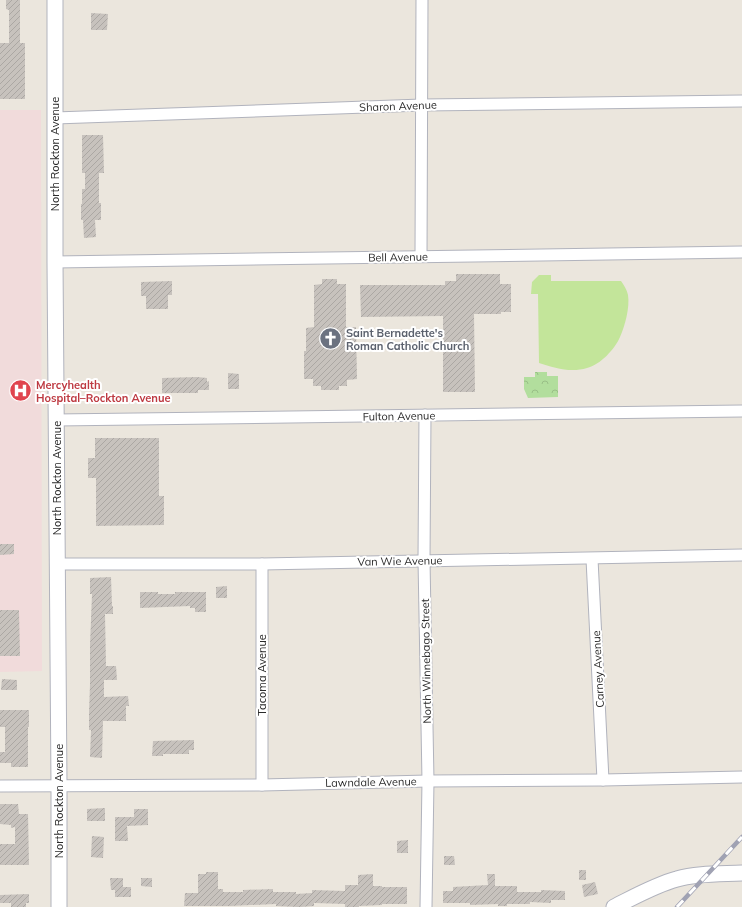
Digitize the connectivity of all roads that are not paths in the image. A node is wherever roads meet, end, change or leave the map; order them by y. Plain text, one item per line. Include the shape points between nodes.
1 (55, 0) edge
2 (422, 0) edge
3 (742, 101) edge
4 (422, 105) junction
5 (55, 118) junction
6 (742, 252) edge
7 (421, 256) junction
8 (55, 262) junction
9 (742, 411) edge
10 (425, 415) junction
11 (56, 420) junction
12 (742, 555) edge
13 (592, 559) junction
14 (424, 560) junction
15 (57, 564) junction
16 (262, 564) junction
17 (742, 777) edge
18 (603, 780) junction
19 (428, 781) junction
20 (59, 785) junction
21 (262, 785) junction
22 (0, 786) edge
23 (742, 873) edge
24 (59, 907) edge
25 (426, 907) edge
26 (614, 907) edge

1 - 5 main road, North Rockton Avenue
2 - 4 street
3 - 4 street, Sharon Avenue
4 - 5 street, Sharon Avenue
4 - 7 street
5 - 8 main road, North Rockton Avenue
6 - 7 street, Bell Avenue
7 - 8 street, Bell Avenue
8 - 11 main road, North Rockton Avenue
9 - 10 street, Fulton Avenue
10 - 11 street, Fulton Avenue
10 - 14 street, North Winnebago Street
11 - 15 main road, North Rockton Avenue
12 - 13 street, Van Wie Avenue
13 - 14 street, Van Wie Avenue
13 - 18 street, Carney Avenue
14 - 16 street, Van Wie Avenue
14 - 19 street, North Winnebago Street
15 - 16 street, Van Wie Avenue
15 - 20 main road, North Rockton Avenue
16 - 21 street, Tacoma Avenue
17 - 18 street, Lawndale Avenue
18 - 19 street, Lawndale Avenue
19 - 21 street, Lawndale Avenue
19 - 25 street, North Winnebago Street
20 - 21 street, Lawndale Avenue
20 - 22 street, Lawndale Avenue
20 - 24 main road, North Rockton Avenue
23 - 26 main road via 678,878

